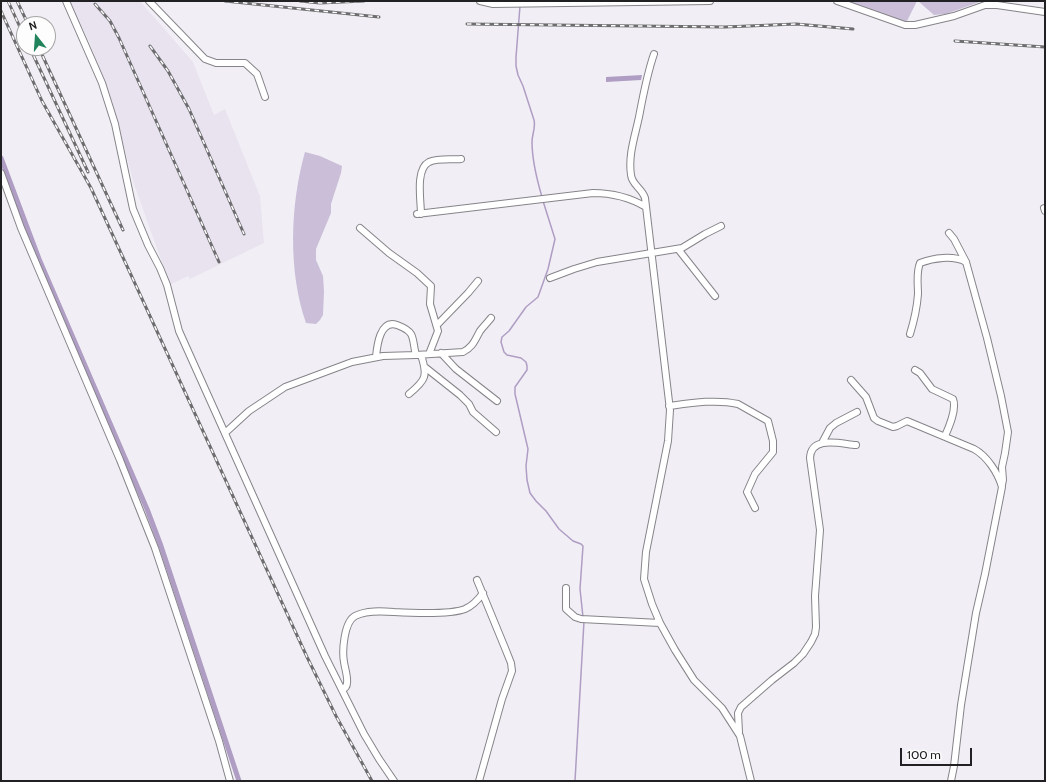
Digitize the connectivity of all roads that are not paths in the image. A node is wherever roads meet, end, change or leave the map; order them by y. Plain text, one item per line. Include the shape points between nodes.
1 (66, 1) edge
2 (149, 1) edge
3 (480, 1) edge
4 (710, 1) edge
5 (837, 1) edge
6 (1045, 12) edge
7 (654, 54) dead end
8 (265, 97) dead end
9 (461, 159) dead end
10 (1, 173) edge
11 (646, 207) junction
12 (721, 226) dead end
13 (360, 228) dead end
14 (948, 234) dead end
15 (678, 249) junction
16 (651, 253) junction
17 (966, 262) junction
18 (550, 278) dead end
19 (478, 281) dead end
20 (715, 296) dead end
21 (491, 318) dead end
22 (437, 325) junction
23 (910, 334) dead end
24 (440, 353) junction
25 (429, 354) junction
26 (418, 355) junction
27 (376, 357) junction
28 (426, 368) junction
29 (915, 370) dead end
30 (852, 380) dead end
31 (409, 394) dead end
32 (497, 401) dead end
33 (669, 406) junction
34 (857, 412) dead end
35 (496, 432) dead end
36 (225, 433) junction
37 (945, 436) junction
38 (822, 443) junction
39 (856, 445) dead end
40 (1002, 485) junction
41 (755, 508) dead end
42 (477, 580) dead end
43 (566, 588) dead end
44 (483, 593) junction
45 (660, 623) junction
46 (342, 690) junction
47 (740, 736) junction
48 (230, 781) edge
49 (394, 781) edge
50 (479, 781) edge
51 (751, 781) edge
52 (952, 781) edge

1 - 36 street via 106,96 134,208 160,268 179,331
2 - 8 street via 205,59 244,63 257,74
3 - 4 street via 493,4
5 - 6 street via 905,26 954,16 985,5 997,4
7 - 11 street via 631,150 631,176 635,186 643,192
9 - 11 street via 437,160 429,162 424,167 420,180 419,214 593,193 609,193 635,200
10 - 48 street via 21,228 155,548 213,720
11 - 16 street
12 - 15 street
13 - 22 street via 431,286 430,304
14 - 17 street via 954,238
15 - 16 street
15 - 20 street
16 - 18 street via 597,262
16 - 33 street
17 - 23 street via 960,258 949,258 920,263 915,318
17 - 40 street via 987,338 1008,432 1002,467
19 - 22 street
21 - 24 street via 468,350
22 - 25 street via 438,331
24 - 25 street
24 - 32 street
25 - 26 street
26 - 27 street
26 - 27 street via 407,330 393,324 388,325 380,335
26 - 28 street
27 - 36 street via 352,362 285,388 249,410
28 - 31 street via 423,381
28 - 35 street via 460,395 473,412
29 - 37 street via 920,372 932,389 952,399 954,405
30 - 37 street via 866,397 874,418 878,421 893,427 907,421
33 - 41 street via 733,403 768,421 773,452 755,474 747,492
33 - 45 street via 668,441 646,552 644,579
34 - 38 street via 830,428
36 - 46 street
37 - 40 street via 981,453
38 - 39 street
38 - 47 street via 810,451 820,530 815,596 816,627 811,642 794,664 741,707 738,713
40 - 52 street via 976,613
42 - 44 street
43 - 45 street via 566,609 584,620
44 - 46 street via 474,604 461,610 374,612 353,617 348,624 343,660 348,682
44 - 50 street via 512,667
45 - 47 street via 694,680 722,708
46 - 49 street via 379,759
47 - 51 street

